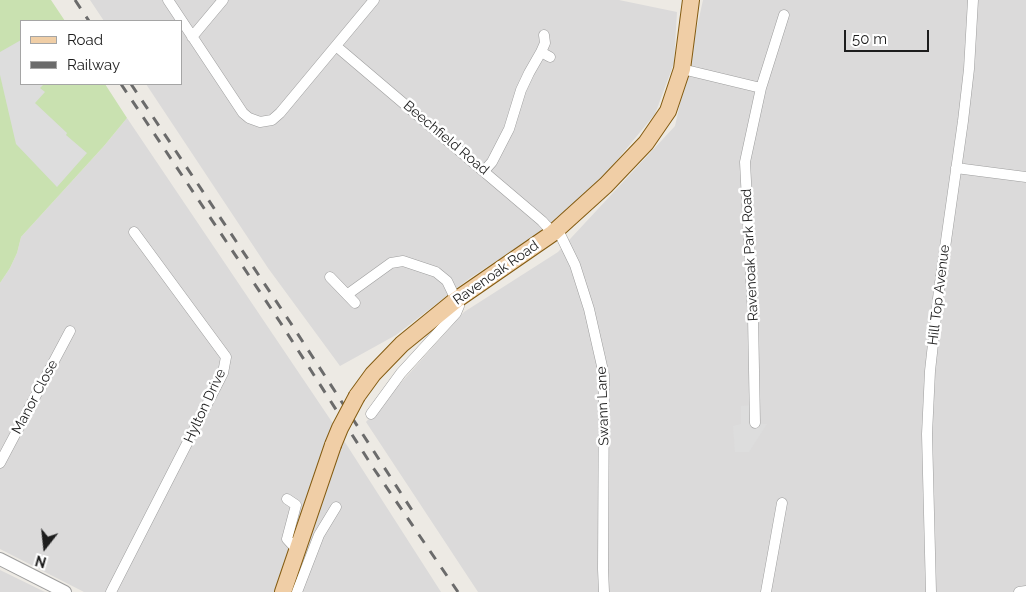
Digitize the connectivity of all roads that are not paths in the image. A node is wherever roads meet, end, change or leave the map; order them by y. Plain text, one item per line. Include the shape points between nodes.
1 (168, 0) edge
2 (223, 0) edge
3 (374, 0) edge
4 (691, 0) edge
5 (973, 0) edge
6 (784, 15) dead end
7 (181, 20) edge
8 (182, 22) edge
9 (544, 35) dead end
10 (192, 37) junction
11 (336, 46) junction
12 (682, 69) junction
13 (761, 88) junction
14 (956, 168) junction
15 (484, 171) junction
16 (1026, 177) edge
17 (555, 231) junction
18 (134, 232) dead end
19 (330, 277) dead end
20 (348, 294) junction
21 (456, 300) junction
22 (355, 303) dead end
23 (70, 331) dead end
24 (371, 414) dead end
25 (755, 423) dead end
26 (0, 463) edge
27 (287, 499) dead end
28 (782, 503) dead end
29 (336, 507) dead end
30 (297, 550) junction
31 (0, 559) edge
32 (1026, 591) edge
33 (64, 592) edge
34 (111, 592) edge
35 (283, 592) edge
36 (297, 592) edge
37 (604, 592) edge
38 (766, 592) edge
39 (931, 592) edge
40 (1019, 592) edge

1 - 7 street
2 - 10 street
3 - 11 street
4 - 12 main road, Ravenoak Road
5 - 14 street, Hill Top Avenue via 964,121
6 - 13 street, Ravenoak Park Road
8 - 10 street
9 - 15 street via 546,55 529,73 509,130
10 - 11 street via 243,113 260,122 272,120 280,112
11 - 15 street, Beechfield Road
12 - 13 street
12 - 17 main road, Ravenoak Road via 668,111 646,144
13 - 25 street, Ravenoak Park Road via 745,162
14 - 16 street
14 - 39 street, Hill Top Avenue via 930,371
15 - 17 street, Beechfield Road
17 - 21 main road, Ravenoak Road
17 - 37 street, Swann Lane via 575,265 590,309 604,375
18 - 34 street, Hylton Drive via 226,358 223,373
19 - 20 street
20 - 21 street via 391,263 403,261 436,272 447,281
20 - 22 street
21 - 24 street via 459,306 456,313 401,373
21 - 30 main road, Ravenoak Road, bridge via 402,344 357,396 340,428
23 - 26 street, Manor Close
27 - 30 street via 296,505 288,539
28 - 38 street
29 - 36 street via 319,535
30 - 35 main road, Ravenoak Road
31 - 33 street
32 - 40 street

